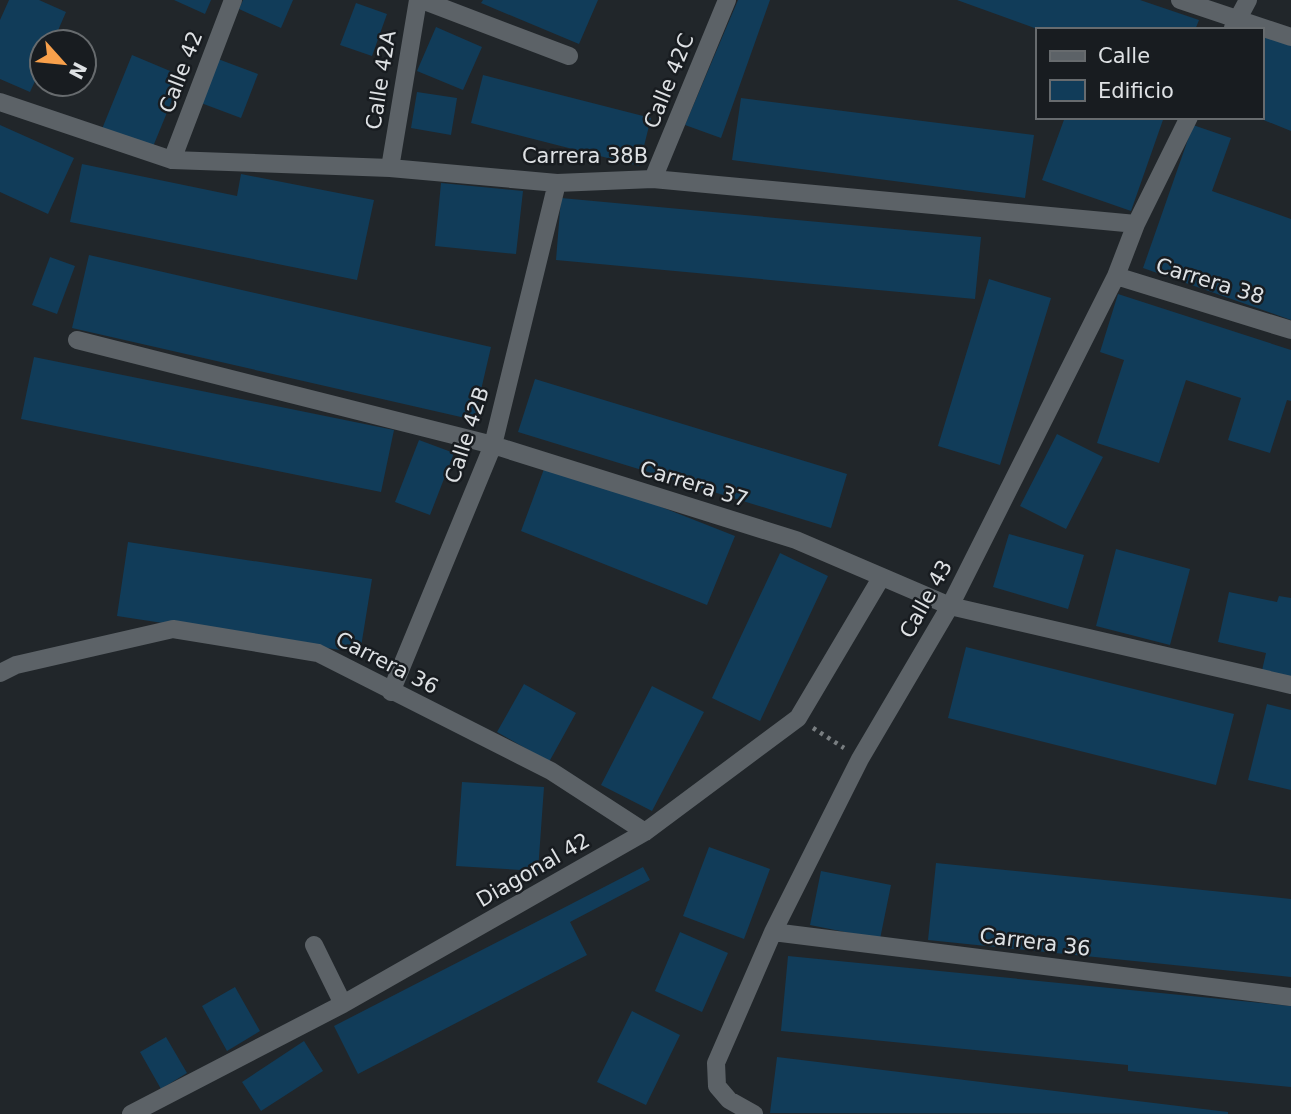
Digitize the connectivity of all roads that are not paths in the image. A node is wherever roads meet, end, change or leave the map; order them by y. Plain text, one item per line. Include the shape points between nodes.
1 (233, 0) edge
2 (420, 0) edge
3 (727, 0) edge
4 (1180, 0) edge
5 (1248, 0) edge
6 (1235, 25) edge
7 (1263, 31) edge
8 (1291, 37) edge
9 (569, 56) dead end
10 (0, 102) edge
11 (1188, 119) edge
12 (172, 160) junction
13 (390, 167) junction
14 (653, 179) junction
15 (557, 183) junction
16 (1136, 224) junction
17 (1116, 276) junction
18 (1291, 330) edge
19 (77, 340) dead end
20 (492, 445) junction
21 (881, 578) junction
22 (950, 607) junction
23 (0, 673) edge
24 (1291, 685) edge
25 (391, 692) junction
26 (645, 832) junction
27 (774, 932) junction
28 (314, 945) dead end
29 (1291, 998) edge
30 (343, 1004) junction
31 (131, 1114) edge
32 (754, 1114) edge

1 - 12 street, Calle 42
2 - 9 street
2 - 13 street, Calle 42A
3 - 14 street, Calle 42C
4 - 6 street
5 - 6 street
7 - 8 street
10 - 12 street, Carrera 38B
11 - 16 street, Calle 43
12 - 13 street, Carrera 38B
13 - 15 street, Carrera 38B
14 - 15 street, Carrera 38B
14 - 16 street, Carrera 38B
15 - 20 street, Calle 42B
16 - 17 street, Calle 43
17 - 18 street, Carrera 38
17 - 22 street, Calle 43
19 - 20 street, Carrera 37
20 - 21 street, Carrera 37 via 796,540
20 - 25 street, Calle 42B
21 - 22 street, Carrera 37
21 - 26 street, Diagonal 42 via 797,718
22 - 24 street, Carrera 37
22 - 27 street, Calle 43 via 860,759
23 - 25 street, Carrera 36 via 173,629 318,653
25 - 26 street, Carrera 36 via 551,771
26 - 30 street, Diagonal 42
27 - 29 street, Carrera 36
27 - 32 street, Calle 43 via 716,1063 717,1086 729,1100
28 - 30 street
30 - 31 street, Diagonal 42

